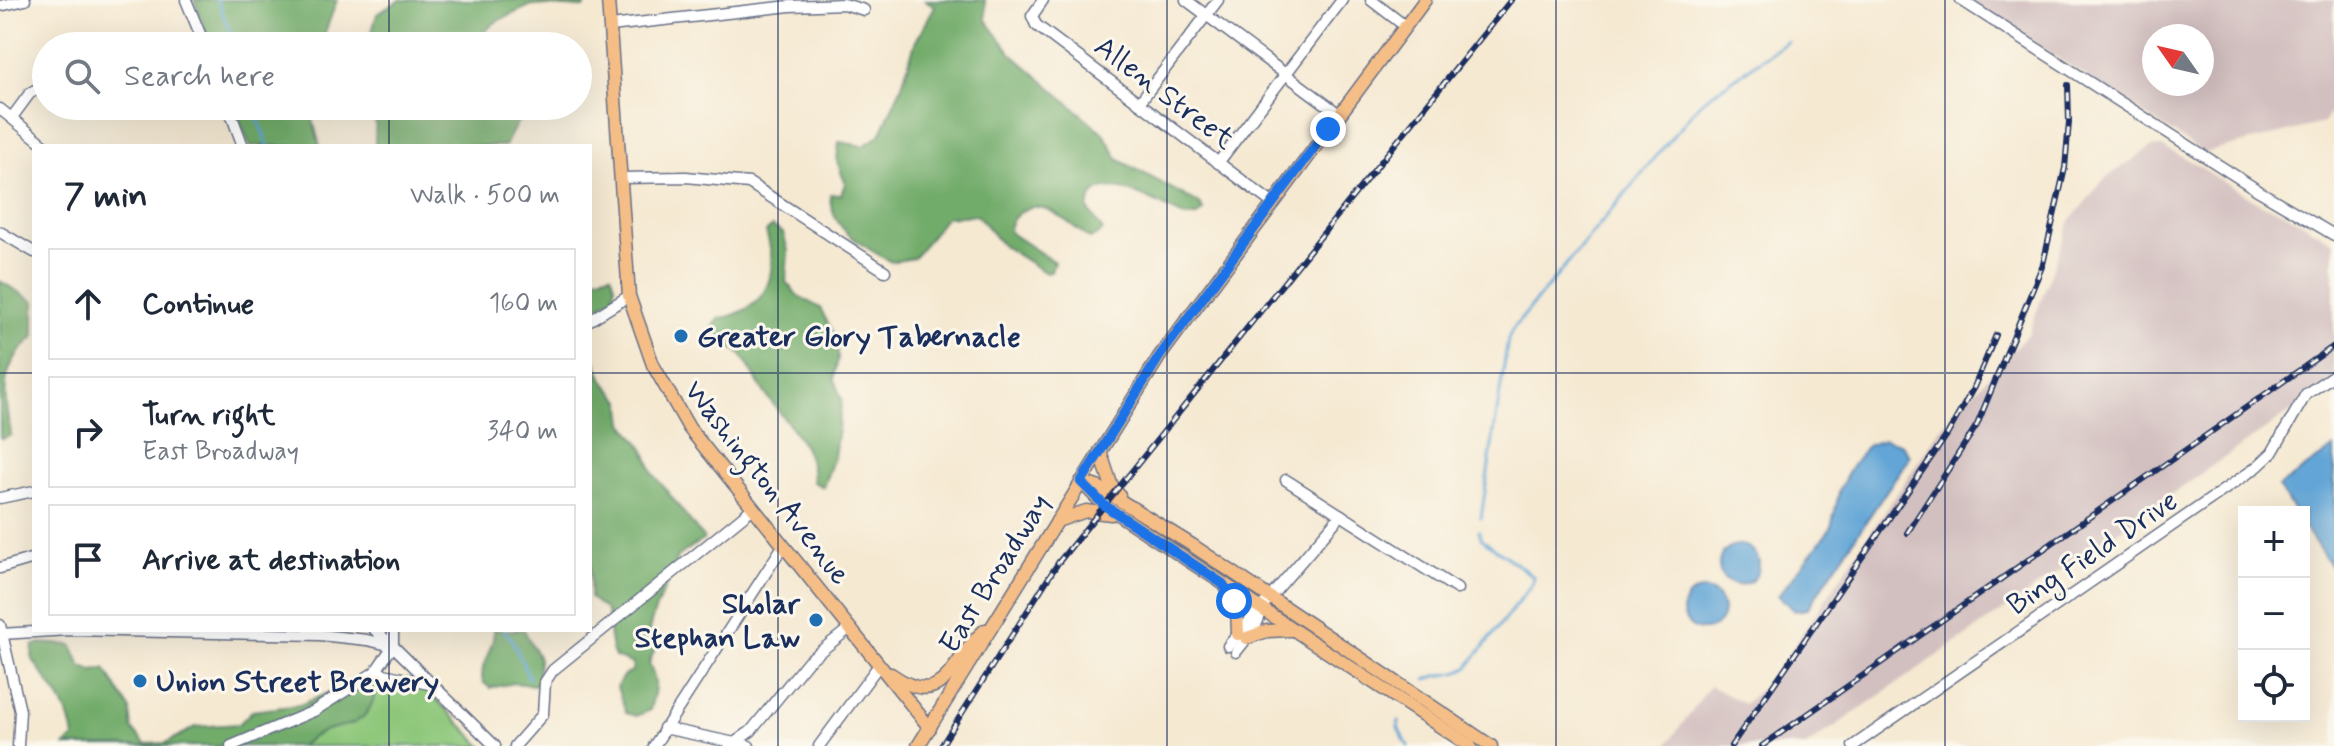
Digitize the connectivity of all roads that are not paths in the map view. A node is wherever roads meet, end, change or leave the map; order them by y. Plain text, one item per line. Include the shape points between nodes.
1 (25, 0) edge
2 (186, 0) edge
3 (608, 0) edge
4 (1043, 0) edge
5 (1186, 0) edge
6 (1218, 0) edge
7 (1342, 0) edge
8 (1371, 0) edge
9 (1425, 0) edge
10 (1961, 0) edge
11 (0, 6) edge
12 (864, 10) dead end
13 (1206, 15) junction
14 (610, 26) junction
15 (1405, 26) junction
16 (199, 32) edge
17 (1285, 75) junction
18 (32, 92) edge
19 (1139, 103) junction
20 (0, 109) edge
21 (1339, 114) junction
22 (13, 116) junction
23 (232, 120) edge
24 (44, 144) edge
25 (239, 144) edge
26 (1218, 163) junction
27 (621, 178) junction
28 (1272, 203) junction
29 (0, 232) edge
30 (2334, 235) edge
31 (32, 251) edge
32 (885, 271) dead end
33 (629, 296) junction
34 (592, 319) edge
35 (2334, 375) edge
36 (1100, 451) junction
37 (1286, 480) dead end
38 (1081, 482) junction
39 (32, 491) edge
40 (0, 498) edge
41 (753, 508) junction
42 (1124, 510) junction
43 (1341, 515) junction
44 (1057, 521) junction
45 (783, 546) junction
46 (32, 559) edge
47 (0, 568) edge
48 (1223, 584) junction
49 (1457, 589) dead end
50 (1272, 599) junction
51 (1262, 610) junction
52 (996, 620) junction
53 (850, 628) junction
54 (1, 631) edge
55 (32, 631) edge
56 (1294, 631) junction
57 (170, 632) edge
58 (377, 632) edge
59 (393, 632) edge
60 (1242, 636) junction
61 (393, 646) junction
62 (1232, 649) dead end
63 (543, 665) dead end
64 (879, 665) junction
65 (375, 672) junction
66 (545, 682) junction
67 (430, 684) junction
68 (664, 728) junction
69 (930, 728) junction
70 (732, 745) edge
71 (18, 746) edge
72 (231, 746) edge
73 (495, 746) edge
74 (515, 746) edge
75 (654, 746) edge
76 (749, 746) edge
77 (819, 746) edge
78 (918, 746) edge
79 (1470, 746) edge
80 (1491, 746) edge
81 (1853, 746) edge

1 - 11 street
2 - 16 street
3 - 14 main road, Washington Avenue
4 - 19 street, Allen Street via 1032,18
5 - 13 street
6 - 13 street
7 - 17 street
8 - 15 street
9 - 15 main road, East Broadway
10 - 30 street
12 - 14 street via 844,4 790,6
13 - 17 street
13 - 19 street
14 - 27 main road, Washington Avenue
15 - 21 main road, East Broadway
17 - 21 street
17 - 26 street
18 - 22 street
19 - 26 street, Allen Street
20 - 22 street
21 - 28 main road, East Broadway
22 - 24 street
23 - 25 street
26 - 28 street, Allen Street
27 - 32 street via 749,183
27 - 33 main road, Washington Avenue
28 - 36 main road, East Broadway via 1159,357
29 - 31 street
33 - 34 street
33 - 41 main road, Washington Avenue via 639,332 676,411
35 - 81 street, Bing Field Drive via 2306,394 2272,453 2257,467
36 - 38 main road, East Broadway
36 - 42 main road
37 - 43 street
38 - 42 main road
38 - 44 main road, East Broadway
39 - 40 street
41 - 45 main road, Washington Avenue
41 - 66 street via 613,619
42 - 44 main road via 1086,511
42 - 48 main road
42 - 50 main road
43 - 49 street
43 - 50 street
44 - 52 main road, East Broadway
45 - 53 main road, Washington Avenue
45 - 68 street
46 - 47 street
48 - 51 main road
48 - 60 main road via 1237,608
50 - 51 street
50 - 80 main road
51 - 56 main road
51 - 60 street
52 - 64 main road via 969,644 948,676 930,689 913,688
52 - 69 main road, East Broadway
53 - 64 main road, Washington Avenue
53 - 70 street via 808,661 751,731
54 - 55 street
54 - 71 street via 20,711
56 - 60 main road
56 - 79 main road
57 - 61 street via 320,635
58 - 61 street
59 - 61 street
60 - 62 street
61 - 65 street
61 - 67 street
63 - 66 street
64 - 69 main road, Washington Avenue
64 - 77 street
65 - 67 street
65 - 72 street via 314,711
66 - 74 street via 543,714
67 - 73 street
68 - 70 street
68 - 75 street
69 - 78 main road, East Broadway
70 - 76 street

